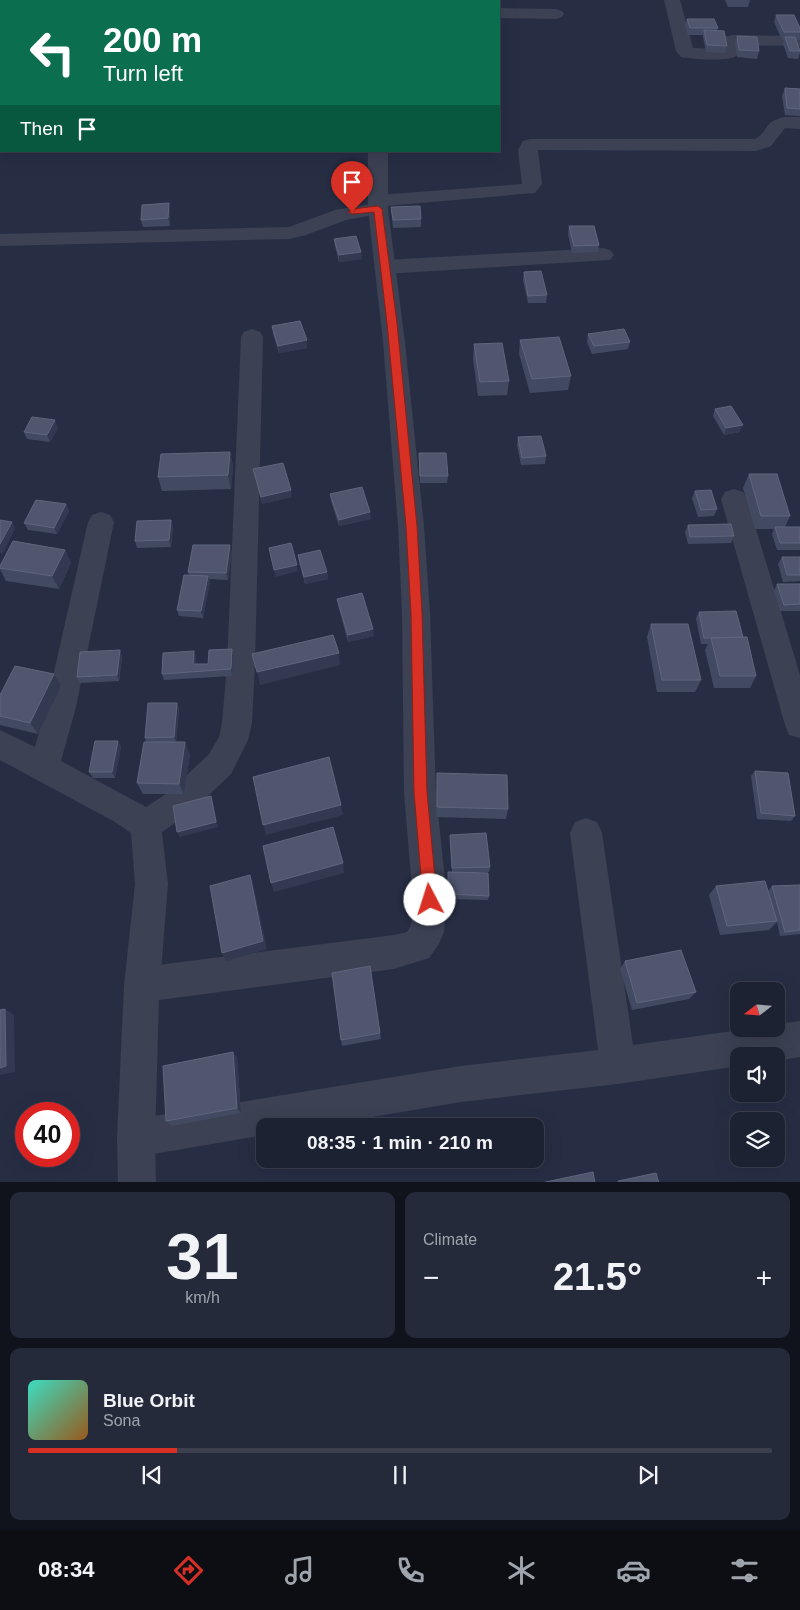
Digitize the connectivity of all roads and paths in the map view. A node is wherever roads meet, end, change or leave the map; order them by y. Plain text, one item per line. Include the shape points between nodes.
1 (672, 0) edge
2 (500, 13) edge
3 (556, 14) dead end
4 (800, 42) edge
5 (800, 123) edge
6 (378, 152) edge
7 (378, 205) junction
8 (0, 240) edge
9 (603, 254) dead end
10 (385, 267) junction
11 (252, 337) dead end
12 (734, 499) dead end
13 (101, 522) dead end
14 (800, 725) edge
15 (0, 744) edge
16 (44, 767) junction
17 (145, 824) junction
18 (586, 833) dead end
19 (142, 985) junction
20 (800, 1039) edge
21 (618, 1066) junction
22 (136, 1138) junction
23 (137, 1182) edge

1 - 4 street via 687,53 727,54 730,53 729,41 733,40
2 - 3 street
5 - 7 street via 776,126 768,141 756,145 537,144 528,150 532,184 528,189
6 - 7 street
7 - 8 street via 282,234
7 - 10 street
9 - 10 street
10 - 19 street via 412,536 420,792 430,900 427,932 417,946 394,952
11 - 17 street via 237,723 233,740 220,764 180,802
12 - 14 street
13 - 16 street via 61,707
15 - 16 street
16 - 17 street
17 - 19 street via 151,848 151,880
18 - 21 street
19 - 22 street
20 - 21 street
21 - 22 street via 461,1084
22 - 23 street

